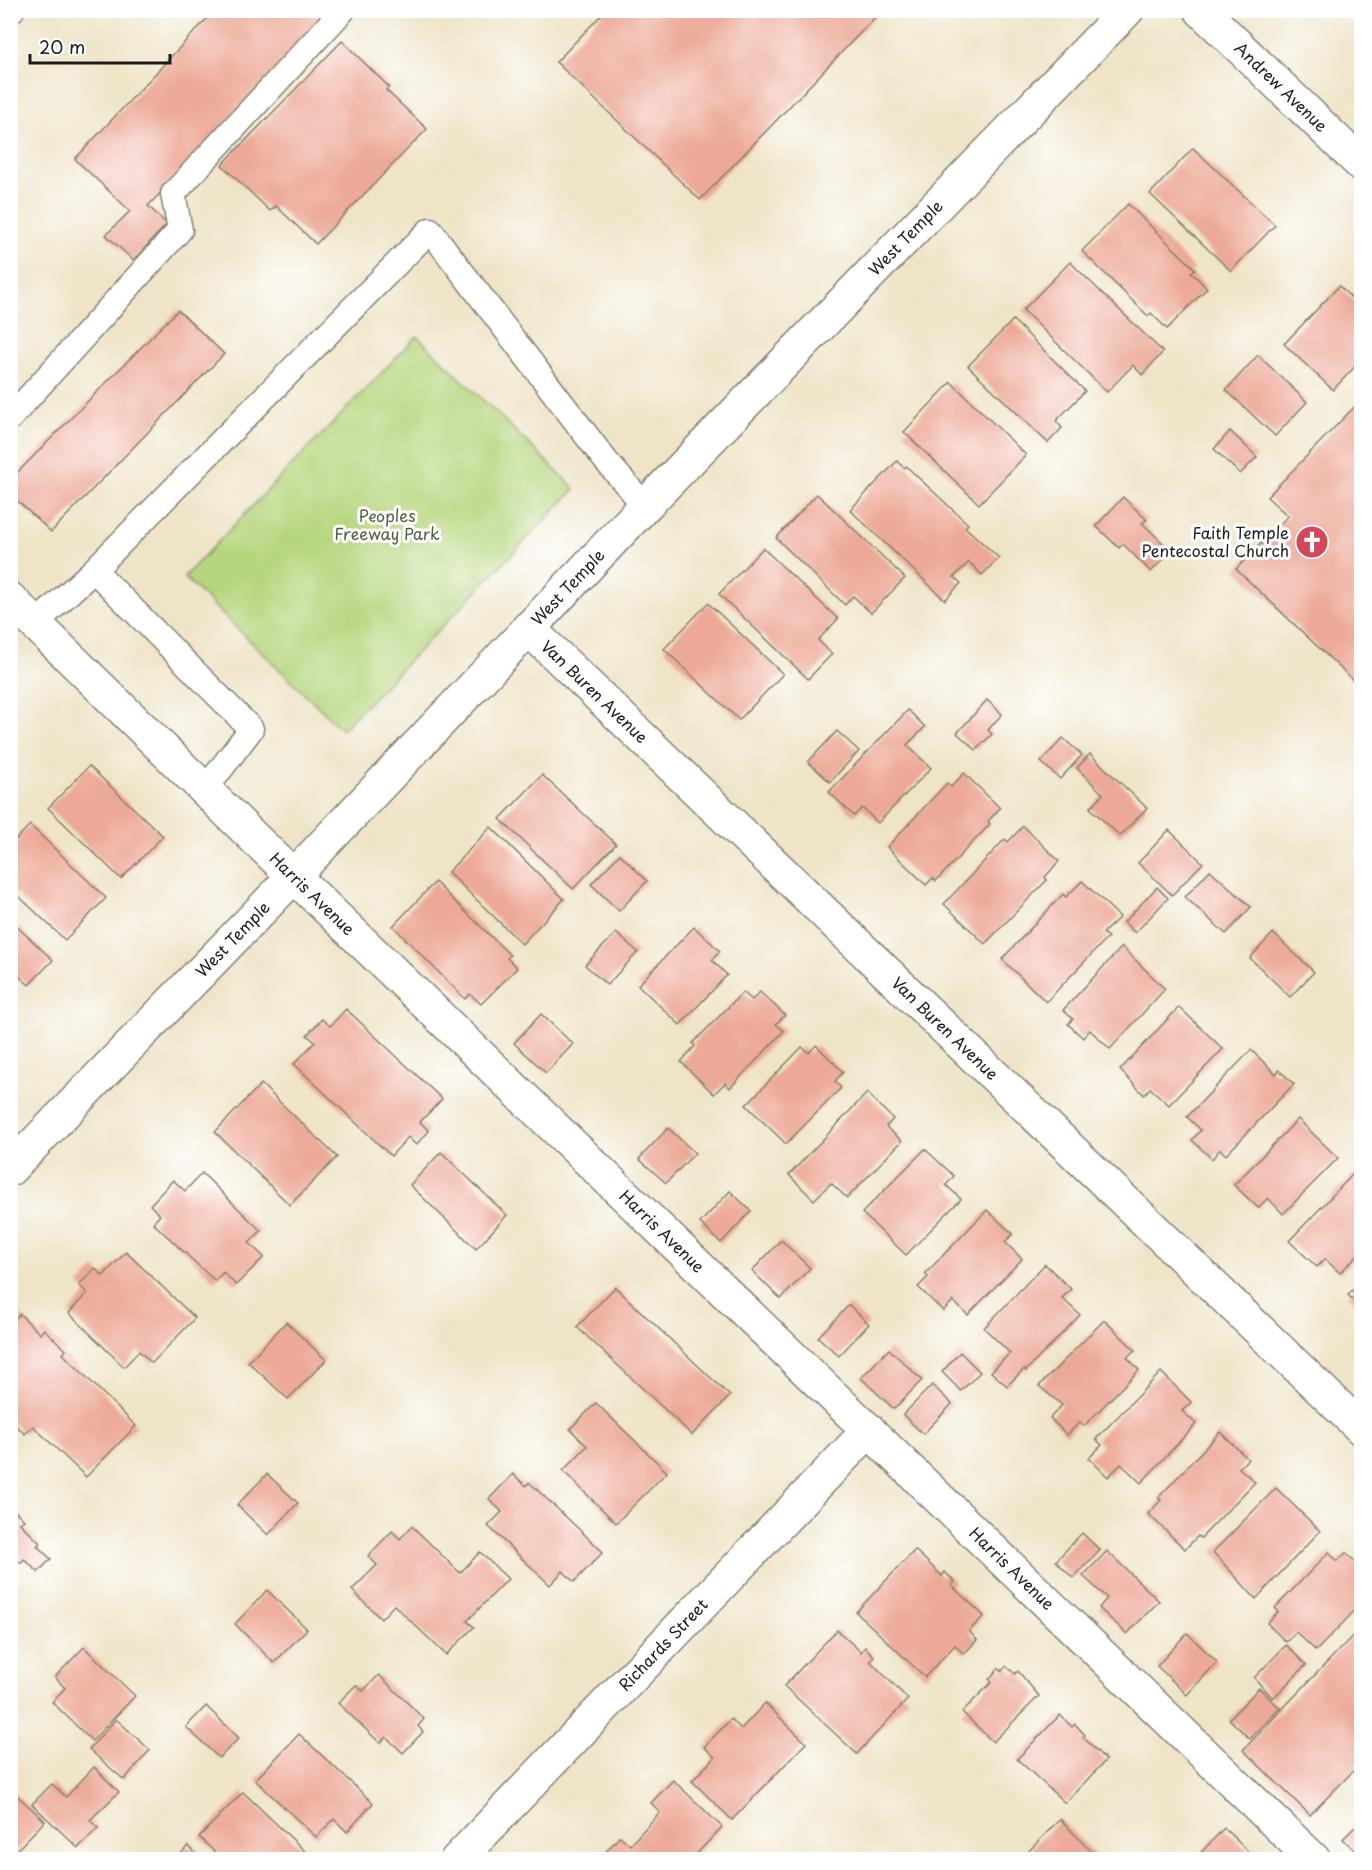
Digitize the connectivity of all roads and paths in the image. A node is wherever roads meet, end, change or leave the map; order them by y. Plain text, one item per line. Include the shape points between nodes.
1 (343, 10) edge
2 (1127, 10) edge
3 (1201, 10) edge
4 (1362, 165) edge
5 (10, 418) edge
6 (645, 506) junction
7 (94, 570) junction
8 (10, 599) edge
9 (36, 623) junction
10 (528, 628) junction
11 (205, 790) junction
12 (292, 875) junction
13 (10, 1169) edge
14 (1362, 1429) edge
15 (869, 1430) junction
16 (457, 1860) edge
17 (1314, 1860) edge

1 - 5 lane via 173,194 180,230
2 - 6 street, West Temple
3 - 4 street, Andrew Avenue
6 - 7 lane via 606,461 430,230
6 - 10 street, West Temple
7 - 9 lane
7 - 11 lane via 251,729
8 - 9 street, Harris Avenue
9 - 11 street, Harris Avenue
10 - 12 street, West Temple
10 - 14 street, Van Buren Avenue
11 - 12 street, Harris Avenue
12 - 13 street, West Temple
12 - 15 street, Harris Avenue
15 - 16 street, Richards Street
15 - 17 street, Harris Avenue

